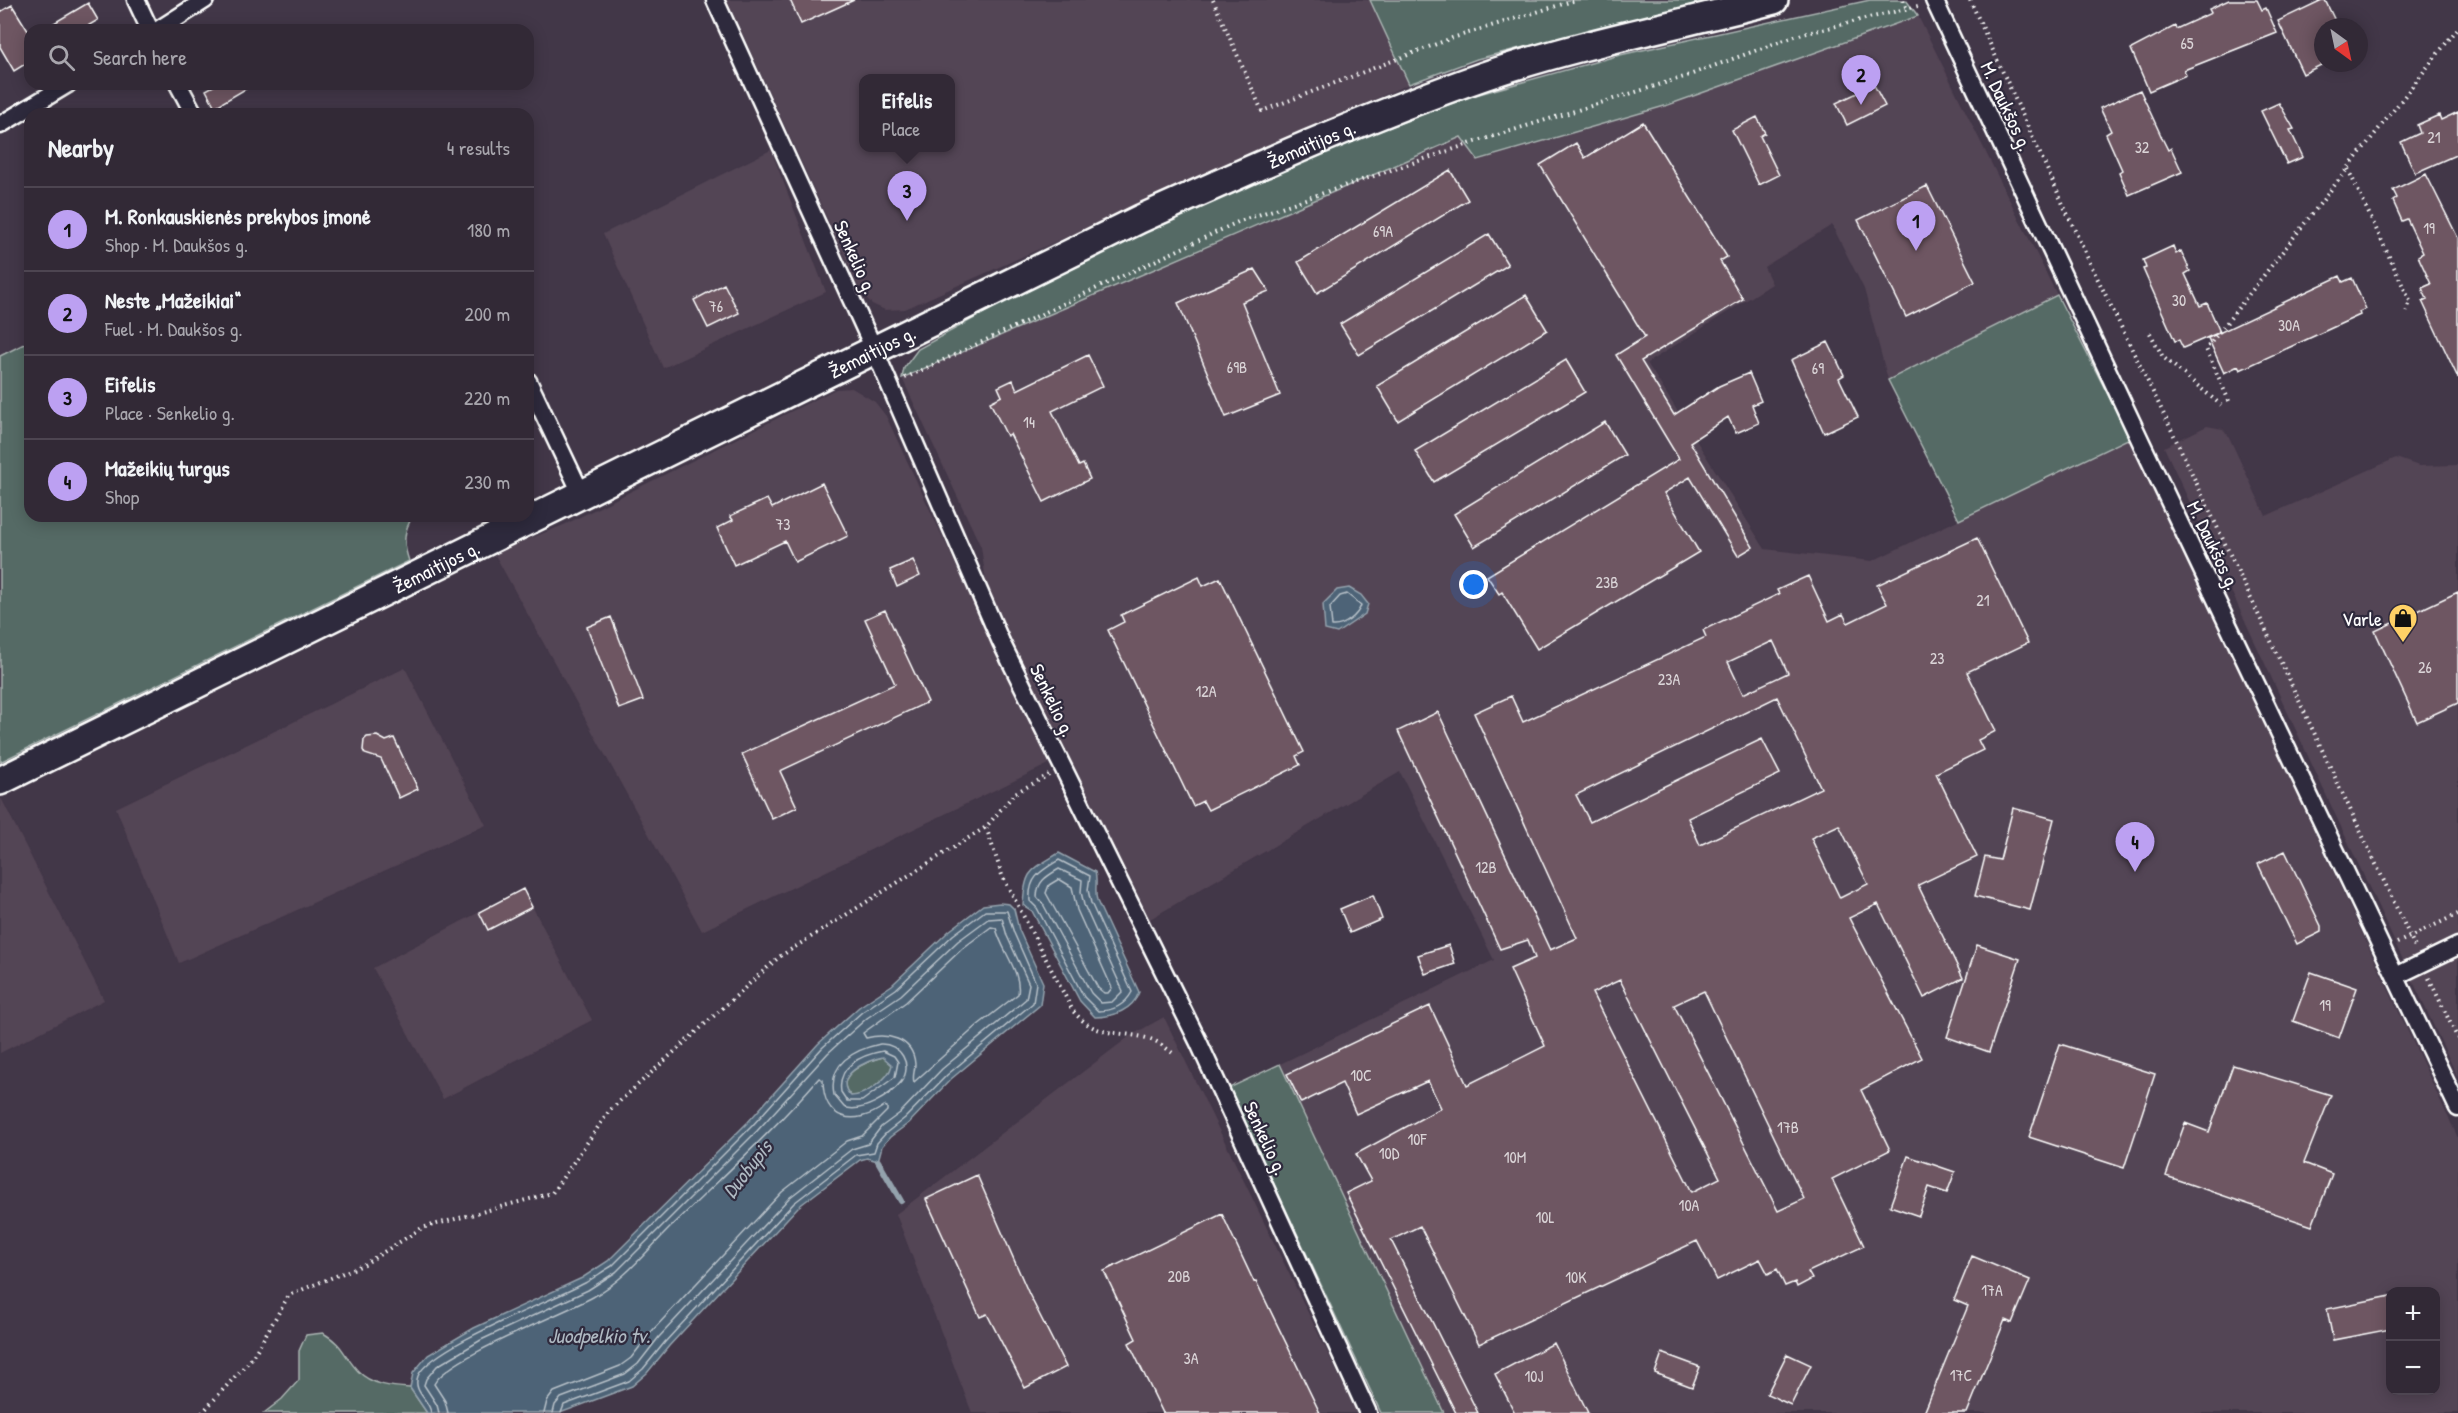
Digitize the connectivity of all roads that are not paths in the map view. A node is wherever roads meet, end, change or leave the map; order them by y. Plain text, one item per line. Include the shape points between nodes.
1 (136, 0) edge
2 (205, 0) edge
3 (715, 0) edge
4 (1774, 0) edge
5 (1935, 0) edge
6 (147, 24) edge
7 (167, 24) edge
8 (58, 90) edge
9 (181, 90) edge
10 (27, 108) edge
11 (191, 108) edge
12 (24, 110) edge
13 (0, 124) edge
14 (874, 349) junction
15 (534, 394) edge
16 (581, 493) junction
17 (534, 516) edge
18 (522, 522) edge
19 (0, 781) edge
20 (2458, 946) edge
21 (2396, 976) junction
22 (2458, 1108) edge
23 (1368, 1413) edge

1 - 6 street
2 - 7 street
3 - 14 street, Senkelio g.
4 - 14 main road, Žemaitijos g. via 1557,54 1383,114 1140,219
5 - 21 street, M. Daukšos g.
8 - 10 street
9 - 11 street
12 - 13 street
14 - 16 main road, Žemaitijos g.
14 - 23 street, Senkelio g. via 1001,642 1202,1051
15 - 16 street
16 - 17 main road, Žemaitijos g.
18 - 19 main road, Žemaitijos g.
20 - 21 street
21 - 22 street, M. Daukšos g.

